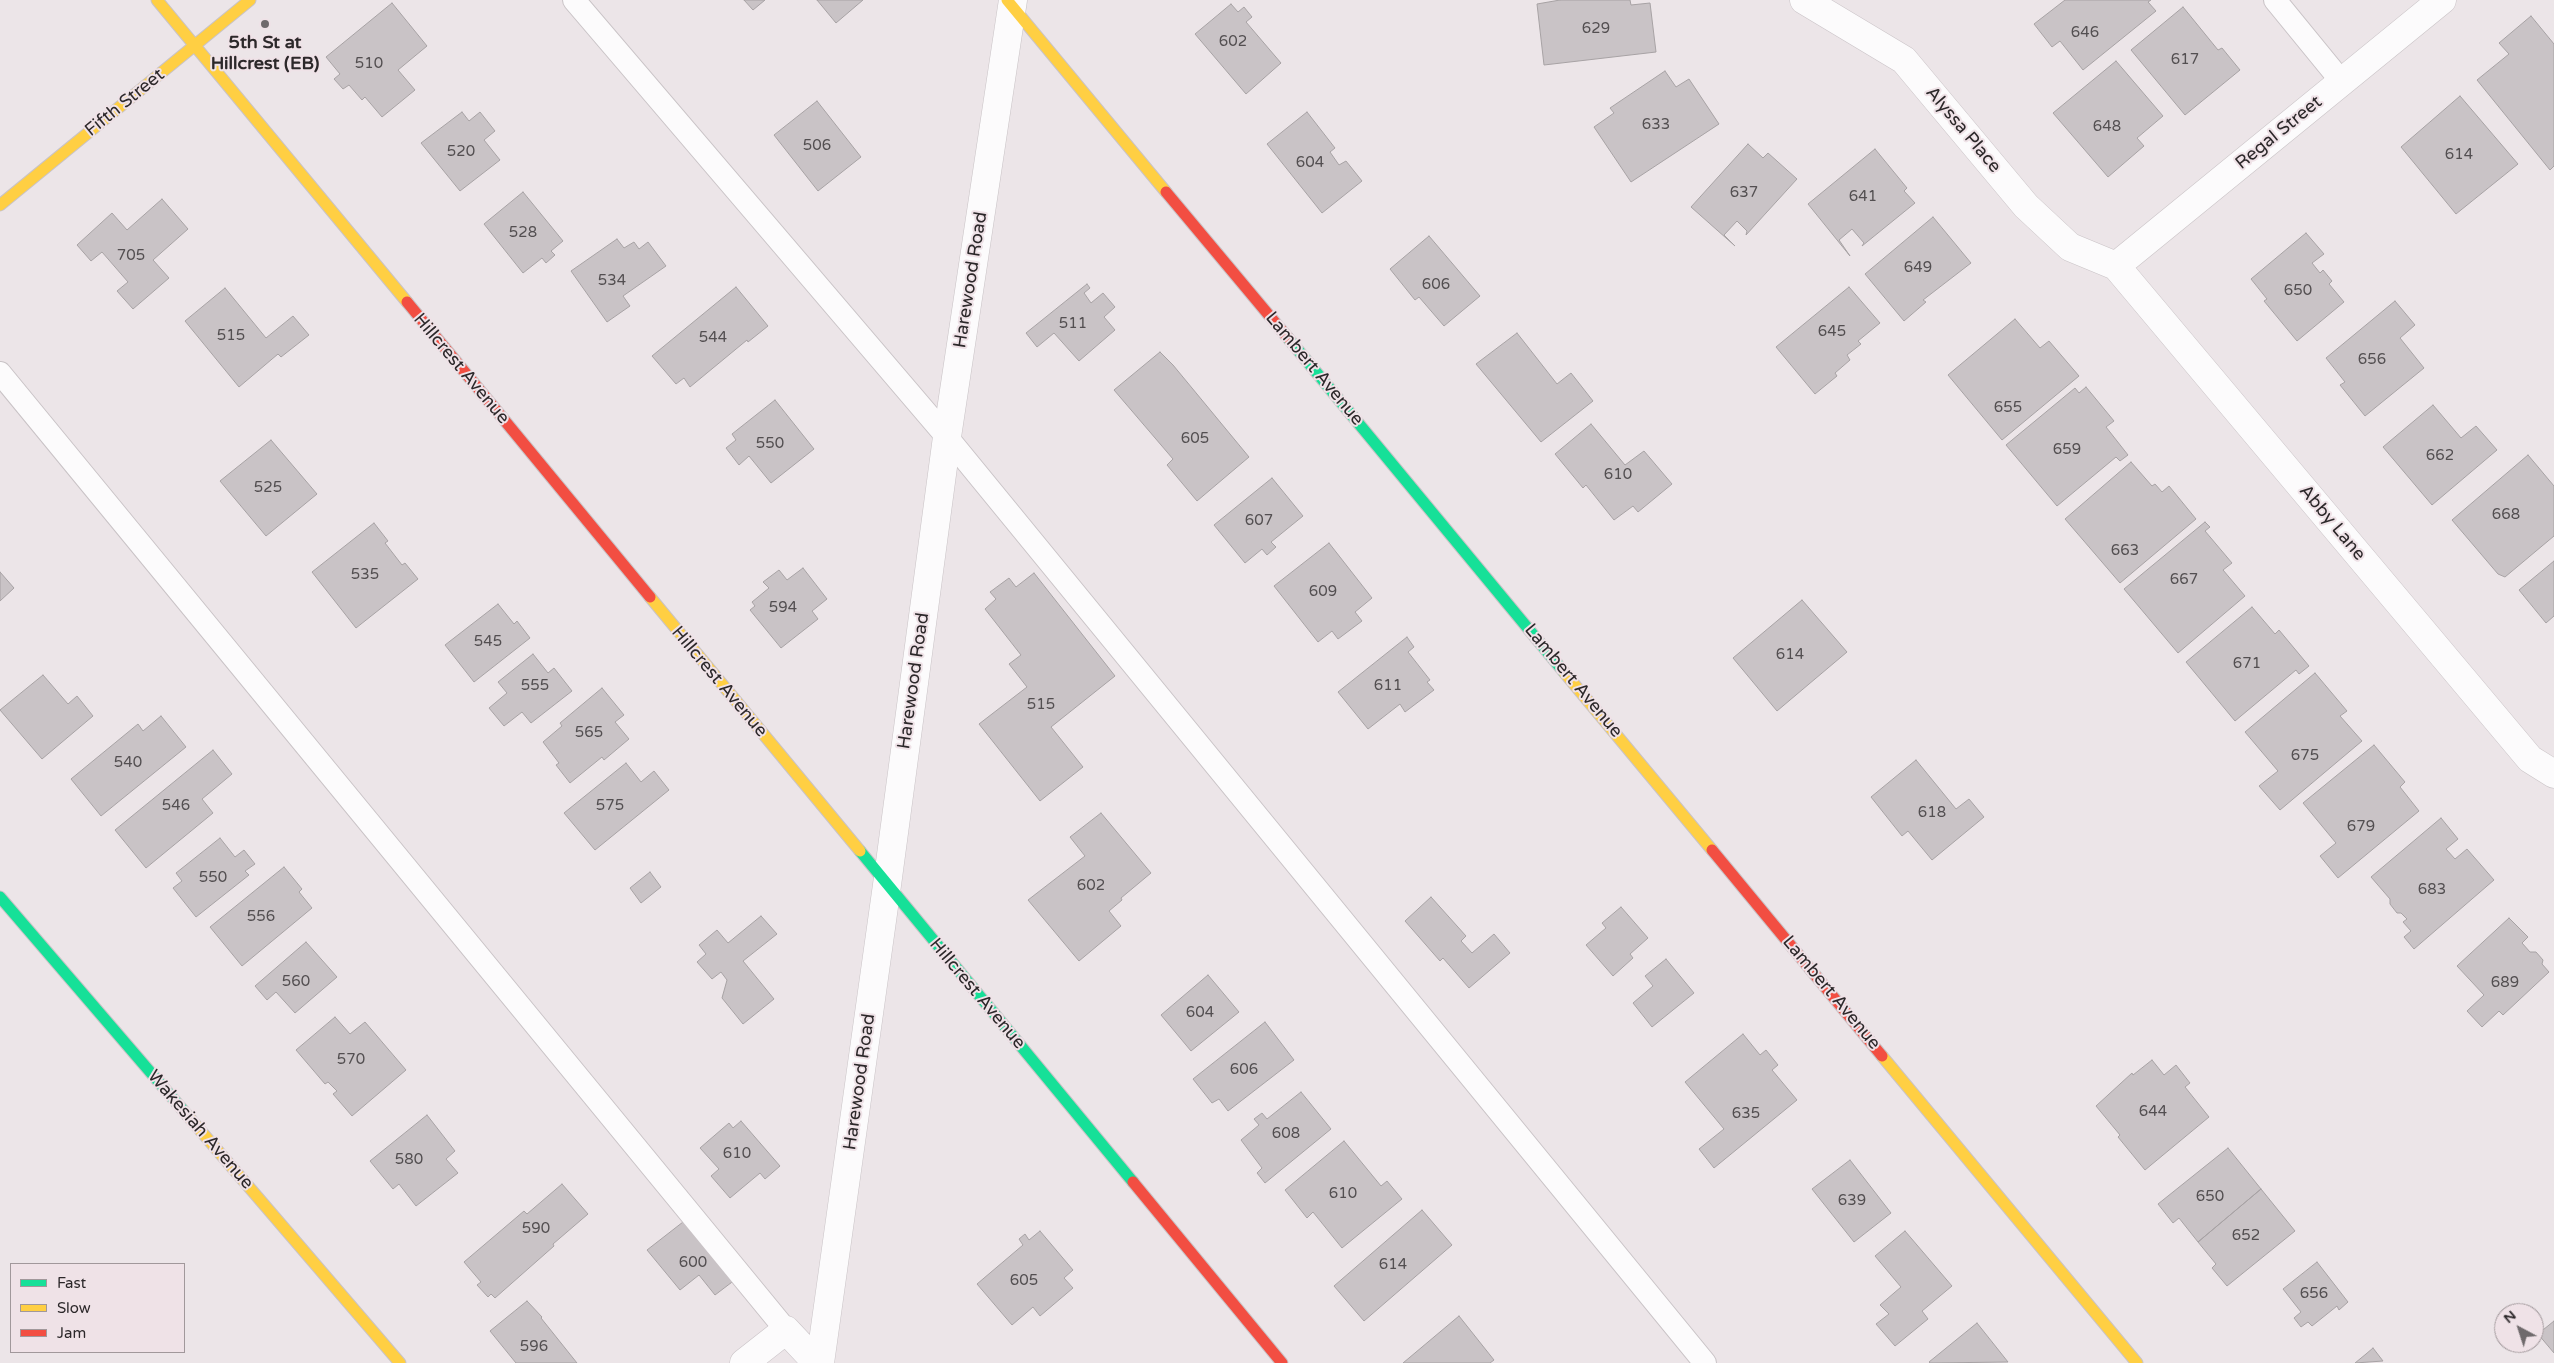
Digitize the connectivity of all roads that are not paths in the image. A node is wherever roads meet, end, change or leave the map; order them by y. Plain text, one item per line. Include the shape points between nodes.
1 (157, 0) edge
2 (250, 0) edge
3 (574, 0) edge
4 (1804, 0) edge
5 (2275, 0) edge
6 (2442, 0) edge
7 (1011, 2) edge
8 (195, 46) junction
9 (2342, 82) junction
10 (0, 205) edge
11 (2116, 266) junction
12 (0, 373) edge
13 (947, 437) junction
14 (2554, 774) edge
15 (887, 885) junction
16 (0, 897) edge
17 (786, 1330) junction
18 (400, 1363) edge
19 (744, 1363) edge
20 (819, 1363) edge
21 (1282, 1363) edge
22 (1705, 1363) edge
23 (2137, 1363) edge

1 - 8 street, Hillcrest Avenue
2 - 8 street, Fifth Street
3 - 13 lane
4 - 11 street, Alyssa Place via 1904,60 2026,206 2070,247
5 - 9 lane
6 - 9 street, Regal Street
7 - 13 street, Harewood Road
7 - 23 street, Lambert Avenue
8 - 10 street, Fifth Street
8 - 15 street, Hillcrest Avenue
9 - 11 street, Regal Street
11 - 14 street, Abby Lane via 2530,759
12 - 17 lane
13 - 15 street, Harewood Road
13 - 22 lane
15 - 20 street, Harewood Road
15 - 21 street, Hillcrest Avenue
16 - 18 street, Wakesiah Avenue
17 - 19 street
17 - 20 street

